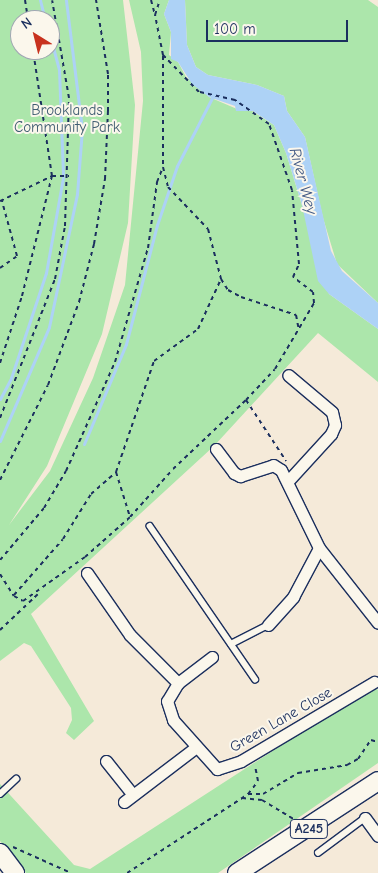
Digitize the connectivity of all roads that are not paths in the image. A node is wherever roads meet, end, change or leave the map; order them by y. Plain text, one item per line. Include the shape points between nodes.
1 (288, 375) dead end
2 (216, 449) dead end
3 (291, 478) junction
4 (150, 526) dead end
5 (319, 548) junction
6 (86, 573) dead end
7 (378, 623) edge
8 (268, 625) joint
9 (231, 644) junction
10 (212, 657) dead end
11 (255, 679) dead end
12 (377, 680) edge
13 (178, 683) junction
14 (195, 748) junction
15 (106, 761) dead end
16 (16, 779) dead end
17 (378, 781) edge
18 (0, 794) edge
19 (365, 818) joint
20 (378, 836) edge
21 (3, 849) edge
22 (318, 852) dead end
23 (15, 873) edge
24 (237, 873) edge

1 - 3 street via 332,412 335,425 331,434
2 - 3 street via 240,476 273,465
3 - 5 street
4 - 9 lane
5 - 7 street
5 - 8 street via 293,597
6 - 13 street via 130,635
8 - 9 lane
9 - 11 lane
10 - 13 street, Green Lane Close
12 - 14 street, Green Lane Close via 224,769 217,769
13 - 14 street, Green Lane Close via 171,691 168,709
14 - 15 street via 129,799
16 - 18 lane
17 - 24 main road, A245 via 328,817
19 - 20 street
19 - 22 lane
21 - 23 main road

